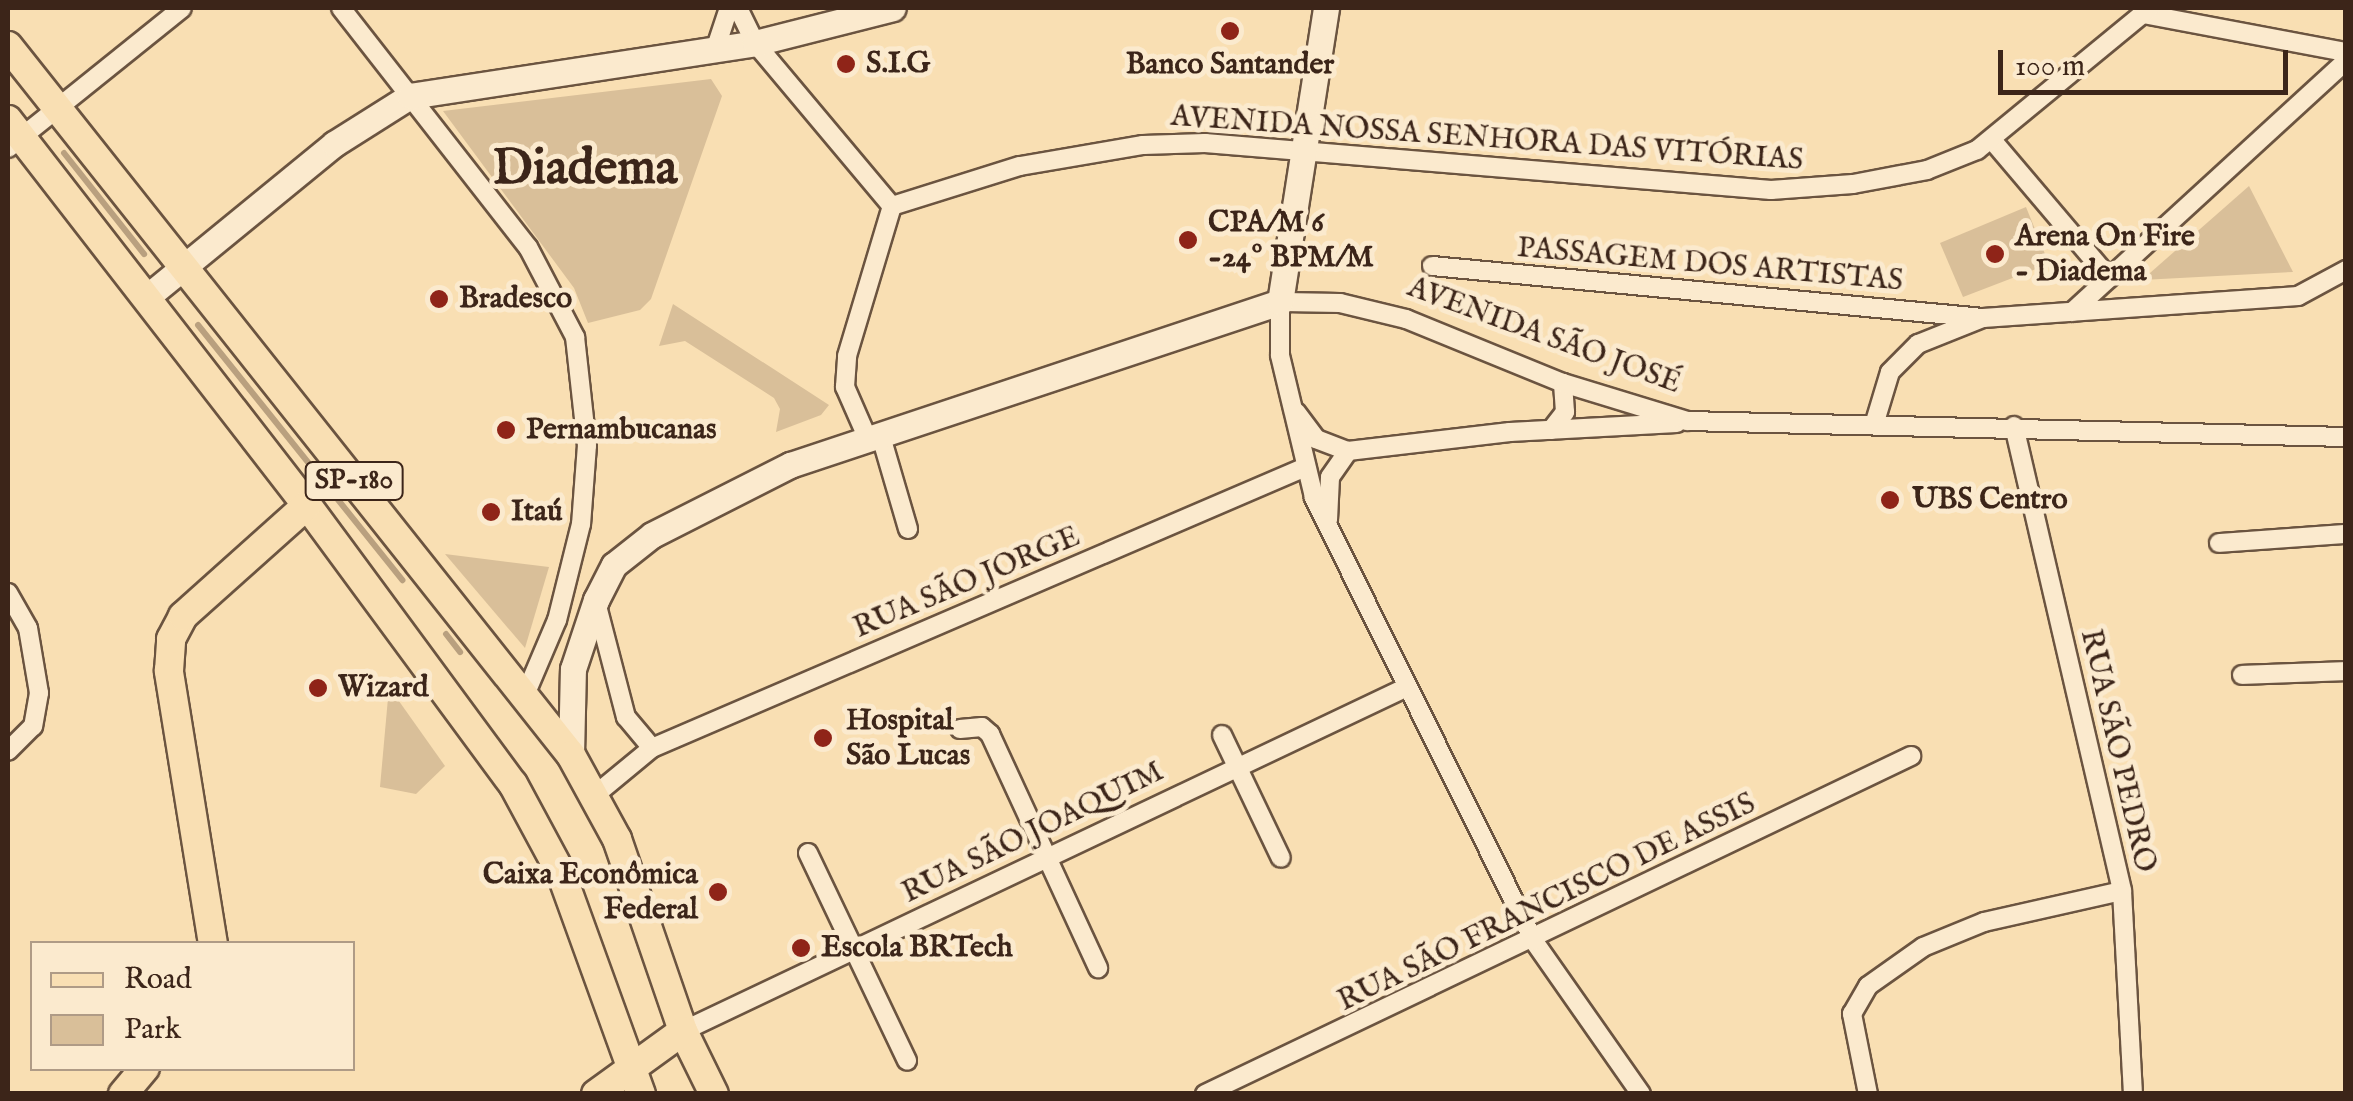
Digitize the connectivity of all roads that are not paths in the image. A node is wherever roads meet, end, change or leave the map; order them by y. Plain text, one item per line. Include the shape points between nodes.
1 (182, 8) edge
2 (341, 8) edge
3 (729, 8) edge
4 (738, 8) edge
5 (893, 8) edge
6 (1326, 8) edge
7 (2147, 11) edge
8 (755, 43) junction
9 (8, 46) edge
10 (715, 50) junction
11 (2346, 52) edge
12 (2346, 61) edge
13 (410, 96) junction
14 (60, 106) junction
15 (12, 135) edge
16 (1992, 140) junction
17 (1304, 152) junction
18 (892, 206) junction
19 (185, 266) junction
20 (1432, 266) dead end
21 (2346, 270) edge
22 (2109, 278) junction
23 (146, 297) junction
24 (1280, 302) junction
25 (2072, 312) junction
26 (1983, 318) junction
27 (1563, 383) junction
28 (1294, 408) junction
29 (1687, 421) junction
30 (1874, 425) junction
31 (2014, 426) junction
32 (1551, 430) junction
33 (874, 435) junction
34 (2346, 437) edge
35 (1348, 451) junction
36 (1303, 468) junction
37 (308, 506) junction
38 (1328, 520) junction
39 (908, 529) dead end
40 (2346, 534) edge
41 (2219, 543) dead end
42 (8, 593) edge
43 (596, 600) junction
44 (2346, 671) edge
45 (2242, 675) dead end
46 (1406, 687) junction
47 (525, 695) junction
48 (960, 729) dead end
49 (1222, 735) dead end
50 (652, 748) junction
51 (8, 752) edge
52 (571, 755) junction
53 (1910, 756) dead end
54 (1238, 766) junction
55 (594, 794) junction
56 (808, 853) dead end
57 (1046, 858) junction
58 (1281, 858) dead end
59 (2122, 891) junction
60 (213, 941) edge
61 (1534, 941) junction
62 (855, 949) junction
63 (1098, 968) dead end
64 (683, 1031) junction
65 (907, 1061) dead end
66 (635, 1081) edge
67 (596, 1094) edge
68 (714, 1094) edge
69 (1205, 1094) edge
70 (1641, 1094) edge
71 (1868, 1094) edge
72 (2133, 1094) edge

1 - 14 street
2 - 13 street
3 - 10 street
4 - 8 street
5 - 8 main road
6 - 17 main road
7 - 11 street
7 - 16 street, AVENIDA NOSSA SENHORA DAS VITÓRIAS
8 - 10 main road
8 - 18 street
9 - 14 main road, SP-180
10 - 13 main road
12 - 22 street
13 - 19 main road via 334,144
13 - 47 street via 544,270 567,315 582,371 587,445 578,544 557,620
14 - 15 street
14 - 19 main road, SP-180
15 - 23 main road, SP-180
16 - 17 street, AVENIDA NOSSA SENHORA DAS VITÓRIAS via 1927,170 1771,190
16 - 22 street
17 - 18 street, AVENIDA NOSSA SENHORA DAS VITÓRIAS via 1142,145 981,175
17 - 24 main road
18 - 33 street via 846,356 846,387
19 - 23 main road
19 - 47 main road, SP-180
20 - 26 street, PASSAGEM DOS ARTISTAS
21 - 25 street via 2298,296
22 - 25 street
23 - 37 main road, SP-180
24 - 27 street, AVENIDA SÃO JOSÉ via 1340,303 1406,319
24 - 28 street via 1280,355
24 - 33 main road, AVENIDA SÃO JOSÉ
25 - 26 street
26 - 30 street via 1918,344 1890,372
27 - 29 street, AVENIDA SÃO JOSÉ
27 - 32 street via 1565,412
28 - 35 street via 1316,439
28 - 36 street
29 - 30 street, AVENIDA SÃO JOSÉ
29 - 32 street
30 - 31 street, AVENIDA SÃO JOSÉ
31 - 34 street, AVENIDA SÃO JOSÉ
31 - 59 street, RUA SÃO PEDRO
32 - 35 street
33 - 39 street
33 - 43 main road, AVENIDA SÃO JOSÉ via 759,477 652,534 614,565
35 - 38 street via 1330,477
36 - 38 street
36 - 50 street, RUA SÃO JORGE
37 - 60 main road, SP-180 via 183,616 171,639 169,671
37 - 66 main road via 490,750 560,874
38 - 46 street
40 - 41 street
42 - 51 street via 28,628 38,669 38,714
43 - 50 street via 626,717
43 - 52 main road, AVENIDA SÃO JOSÉ via 572,670
44 - 45 street
46 - 54 street, RUA SÃO JOAQUIM
46 - 61 street
47 - 52 main road, SP-180
48 - 57 street via 982,727 990,734
49 - 54 street
50 - 55 street, RUA SÃO JORGE
52 - 55 main road, SP-180
53 - 61 street, RUA SÃO FRANCISCO DE ASSIS
54 - 57 street, RUA SÃO JOAQUIM
54 - 58 street
55 - 64 main road, SP-180 via 623,852
56 - 62 street
57 - 62 street, RUA SÃO JOAQUIM
57 - 63 street
59 - 71 street via 1984,922 1923,946 1868,986 1852,1014
59 - 72 street, RUA SÃO PEDRO
61 - 69 street, RUA SÃO FRANCISCO DE ASSIS
61 - 70 street
62 - 64 street, RUA SÃO JOAQUIM
62 - 65 street
64 - 66 main road
64 - 68 main road
66 - 67 main road

